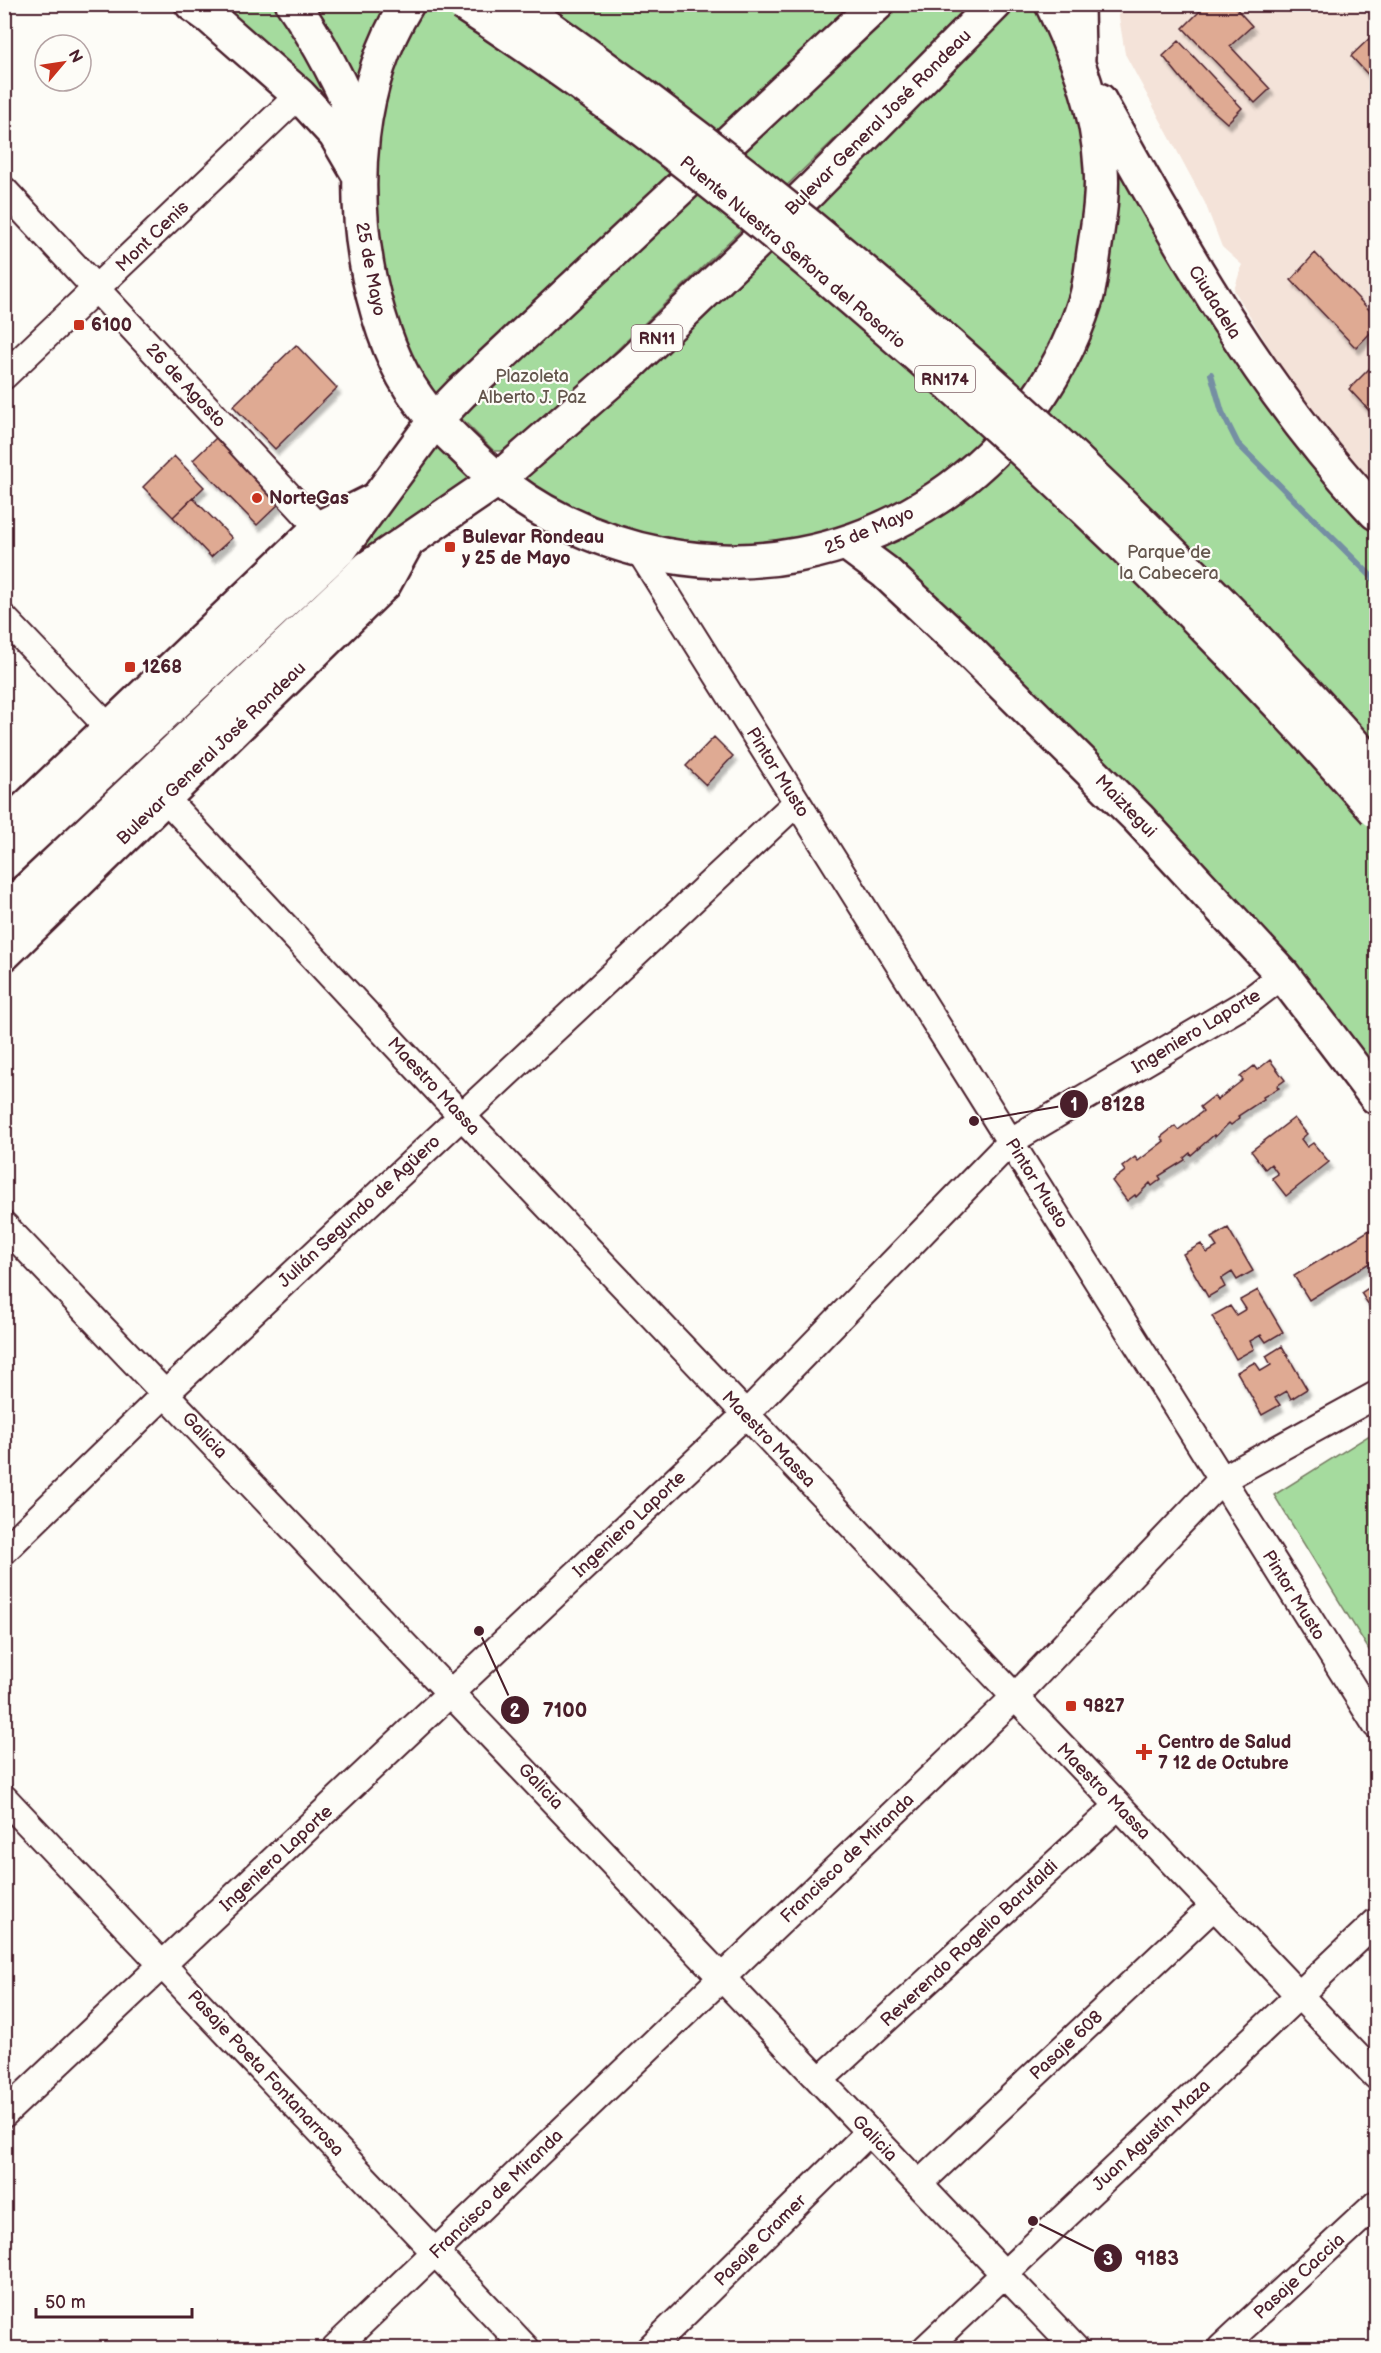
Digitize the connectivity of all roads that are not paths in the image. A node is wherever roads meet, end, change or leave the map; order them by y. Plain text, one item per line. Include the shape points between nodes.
1 (192, 4) edge
2 (293, 4) edge
3 (408, 4) edge
4 (463, 4) edge
5 (516, 4) edge
6 (877, 4) edge
7 (995, 4) edge
8 (1052, 4) edge
9 (1077, 4) edge
10 (1080, 65) junction
11 (299, 95) junction
12 (362, 134) junction
13 (359, 175) junction
14 (4, 190) edge
15 (97, 289) junction
16 (4, 376) edge
17 (436, 419) junction
18 (497, 480) junction
19 (375, 500) junction
20 (1377, 513) edge
21 (319, 528) junction
22 (846, 543) junction
23 (406, 544) junction
24 (639, 550) junction
25 (4, 618) edge
26 (110, 729) junction
27 (1377, 769) edge
28 (165, 798) junction
29 (797, 802) junction
30 (1377, 811) edge
31 (4, 829) edge
32 (4, 862) edge
33 (4, 912) edge
34 (4, 954) edge
35 (1283, 975) junction
36 (1377, 1096) edge
37 (461, 1116) junction
38 (1011, 1141) junction
39 (4, 1225) edge
40 (165, 1394) junction
41 (1377, 1395) edge
42 (745, 1414) junction
43 (1221, 1480) junction
44 (4, 1551) edge
45 (452, 1692) junction
46 (1015, 1697) junction
47 (1377, 1725) edge
48 (4, 1798) edge
49 (1118, 1806) junction
50 (1214, 1906) junction
51 (1377, 1922) edge
52 (163, 1964) junction
53 (722, 1977) junction
54 (1299, 1995) junction
55 (1377, 2076) edge
56 (820, 2080) junction
57 (4, 2114) edge
58 (869, 2132) junction
59 (918, 2184) junction
60 (1377, 2204) edge
61 (435, 2252) junction
62 (1004, 2274) junction
63 (335, 2349) edge
64 (526, 2349) edge
65 (650, 2349) edge
66 (926, 2349) edge
67 (1075, 2349) edge
68 (1221, 2349) edge

1 - 11 main road
2 - 12 main road via 318,40
3 - 12 main road, 25 de Mayo via 376,74
4 - 30 main road, Puente Nuestra Señora del Rosario / RN174, bridge via 635,123 728,194 975,404 1104,524
5 - 27 main road, Puente Nuestra Señora del Rosario / RN174, bridge via 750,176 992,381 1226,607
6 - 17 main road
7 - 18 main road, Bulevar General José Rondeau / RN11 via 812,189 631,363
8 - 10 main road, 25 de Mayo
9 - 10 main road
10 - 20 main road, Ciudadela via 1199,279 1252,360 1339,473
10 - 22 main road, 25 de Mayo via 1094,114 1102,204 1087,297 1065,352 1032,408 979,466 915,512
11 - 13 main road via 335,134
11 - 15 street, Mont Cenis
12 - 13 main road, 25 de Mayo
13 - 17 main road, 25 de Mayo via 362,241 377,312 400,369
14 - 15 street, 26 de Agosto
15 - 16 street, Mont Cenis
15 - 21 street, 26 de Agosto
17 - 18 main road, 25 de Mayo
17 - 19 main road
18 - 23 main road, Bulevar General José Rondeau
18 - 24 main road, 25 de Mayo via 535,506 587,532
19 - 21 main road
19 - 32 main road via 341,548
21 - 26 main road
22 - 24 main road, 25 de Mayo via 814,553 754,561 691,560
22 - 35 main road, Maiztegui via 885,572 1052,730
23 - 28 main road, Bulevar General José Rondeau via 384,584
23 - 33 main road, Bulevar General José Rondeau via 368,568
24 - 29 street, Pintor Musto
25 - 26 street
26 - 31 main road
28 - 34 main road, Bulevar General José Rondeau
28 - 37 street, Maestro Massa
29 - 37 street, Julián Segundo de Agüero
29 - 38 street, Pintor Musto
35 - 36 main road, Maiztegui
35 - 38 street, Ingeniero Laporte via 1249,1001
37 - 40 street, Julián Segundo de Agüero
37 - 42 street, Maestro Massa
38 - 42 street, Ingeniero Laporte
38 - 43 street, Pintor Musto
39 - 40 street, Galicia
40 - 44 street, Julián Segundo de Agüero
40 - 45 street, Galicia
41 - 43 street, Francisco de Miranda
42 - 45 street, Ingeniero Laporte
42 - 46 street, Maestro Massa
43 - 46 street, Francisco de Miranda
43 - 47 street, Pintor Musto
45 - 52 street, Ingeniero Laporte
45 - 53 street, Galicia
46 - 49 street, Maestro Massa
46 - 53 street, Francisco de Miranda
48 - 52 street, Pasaje Poeta Fontanarrosa
49 - 50 street, Maestro Massa
49 - 56 street, Reverendo Rogelio Barufaldi
50 - 54 street, Maestro Massa
50 - 59 street, Pasaje 608
51 - 54 street, Juan Agustín Maza
52 - 57 street, Ingeniero Laporte
52 - 61 street, Pasaje Poeta Fontanarrosa
53 - 56 street, Galicia
53 - 61 street, Francisco de Miranda
54 - 55 street, Maestro Massa
54 - 62 street, Juan Agustín Maza
56 - 58 street, Galicia
58 - 59 street, Galicia
58 - 65 street, Pasaje Cramer
59 - 62 street, Galicia
60 - 68 street, Pasaje Caccia
61 - 63 street, Francisco de Miranda
61 - 64 street, Pasaje Poeta Fontanarrosa
62 - 66 street, Juan Agustín Maza
62 - 67 street, Galicia

